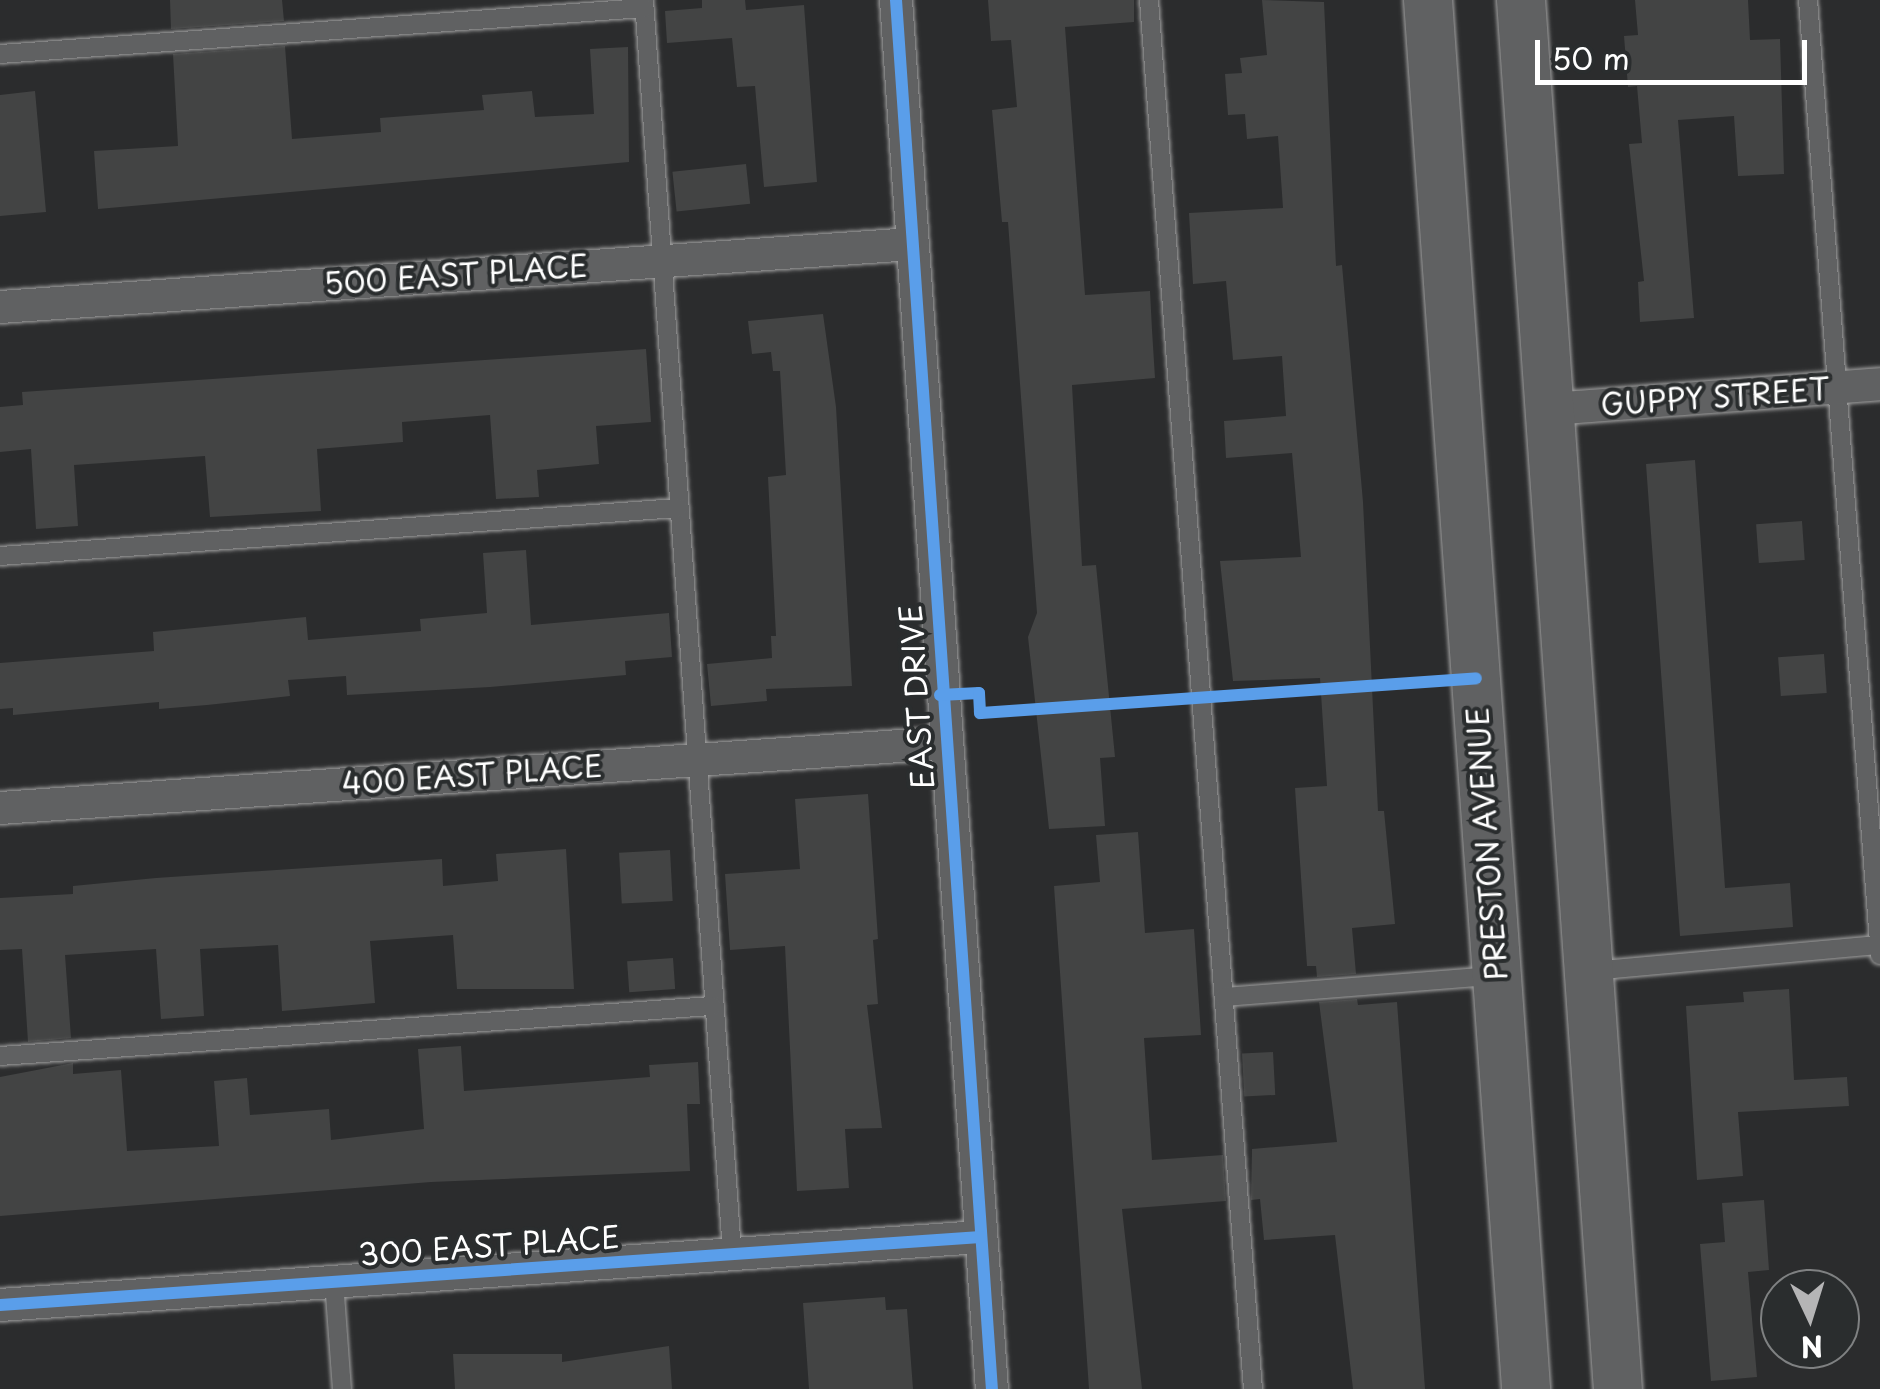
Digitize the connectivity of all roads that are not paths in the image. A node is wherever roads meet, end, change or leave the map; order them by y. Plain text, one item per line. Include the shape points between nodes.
1 (896, 0) edge
2 (1149, 0) edge
3 (1428, 0) edge
4 (1521, 0) edge
5 (1808, 0) edge
6 (644, 4) edge
7 (0, 54) edge
8 (912, 244) junction
9 (662, 259) junction
10 (0, 306) edge
11 (1880, 384) edge
12 (1836, 386) junction
13 (1550, 409) junction
14 (678, 508) junction
15 (0, 556) edge
16 (944, 742) junction
17 (698, 757) junction
18 (0, 808) edge
19 (1880, 945) edge
20 (1880, 955) edge
21 (1592, 971) junction
22 (1494, 976) junction
23 (1224, 997) junction
24 (712, 1006) junction
25 (0, 1056) edge
26 (982, 1237) junction
27 (732, 1252) junction
28 (334, 1281) junction
29 (0, 1305) edge
30 (342, 1389) edge
31 (992, 1389) edge
32 (1253, 1389) edge
33 (1526, 1389) edge
34 (1618, 1389) edge

1 - 8 street, EAST DRIVE
2 - 23 lane
3 - 22 main road, PRESTON AVENUE
4 - 13 main road
5 - 12 lane
6 - 7 lane
6 - 9 lane
8 - 9 street, 500 EAST PLACE
8 - 16 street, EAST DRIVE
9 - 10 street, 500 EAST PLACE
9 - 14 lane
11 - 12 street, GUPPY STREET
12 - 13 street, GUPPY STREET
12 - 19 lane
13 - 21 main road
14 - 15 lane
14 - 17 lane
16 - 17 street, 400 EAST PLACE
16 - 26 street, EAST DRIVE
17 - 18 street, 400 EAST PLACE
17 - 24 lane
19 - 20 lane
19 - 21 lane
21 - 34 main road
22 - 23 lane
22 - 33 main road, PRESTON AVENUE
23 - 32 lane
24 - 25 lane
24 - 27 lane
26 - 27 street, 300 EAST PLACE
26 - 31 street, EAST DRIVE
27 - 28 street, 300 EAST PLACE
28 - 29 street, 300 EAST PLACE
28 - 30 lane

